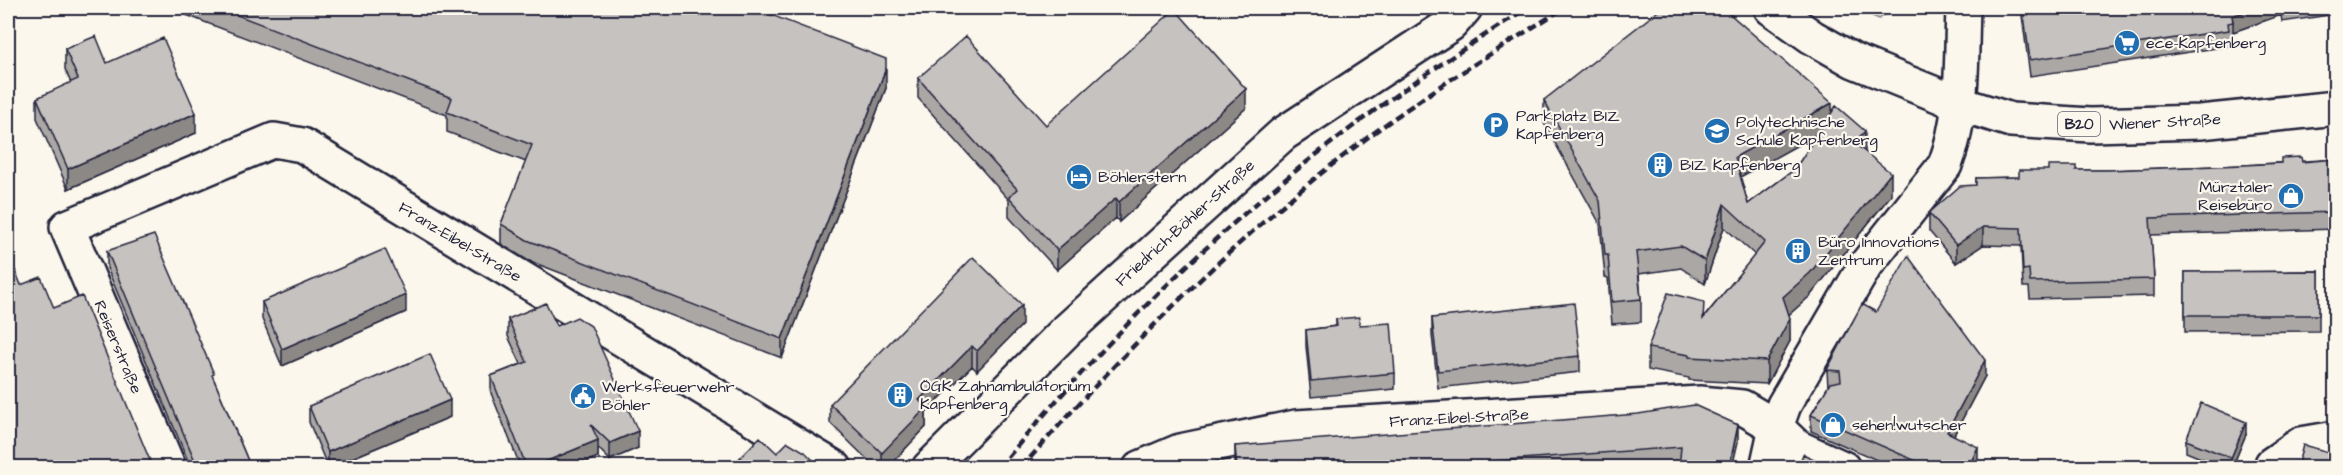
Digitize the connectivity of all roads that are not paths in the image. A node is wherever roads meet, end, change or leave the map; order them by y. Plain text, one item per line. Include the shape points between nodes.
1 (1465, 8) edge
2 (1771, 8) edge
3 (1963, 8) edge
4 (1960, 104) junction
5 (2336, 108) edge
6 (67, 227) joint
7 (1776, 427) junction
8 (2336, 438) edge
9 (169, 468) edge
10 (835, 468) edge
11 (929, 468) edge
12 (1140, 468) edge
13 (1767, 468) edge
14 (1843, 468) edge
15 (2271, 468) edge

1 - 11 street, Friedrich-Böhler-Straße via 1450,24 1283,134 1075,323
2 - 4 street, B20 via 1854,61
3 - 4 street
4 - 5 street, Wiener Straße / B20 via 2011,120 2090,125 2200,122
4 - 7 street via 1945,165 1865,266 1795,385
6 - 9 street, Reiserstraße
6 - 10 street, Franz-Eibel-Straße via 274,140 302,145
7 - 12 street, Franz-Eibel-Straße via 1742,407 1700,403 1296,427 1180,451
7 - 13 street
7 - 14 street, Franz-Eibel-Straße via 1797,447
8 - 15 street via 2301,444

